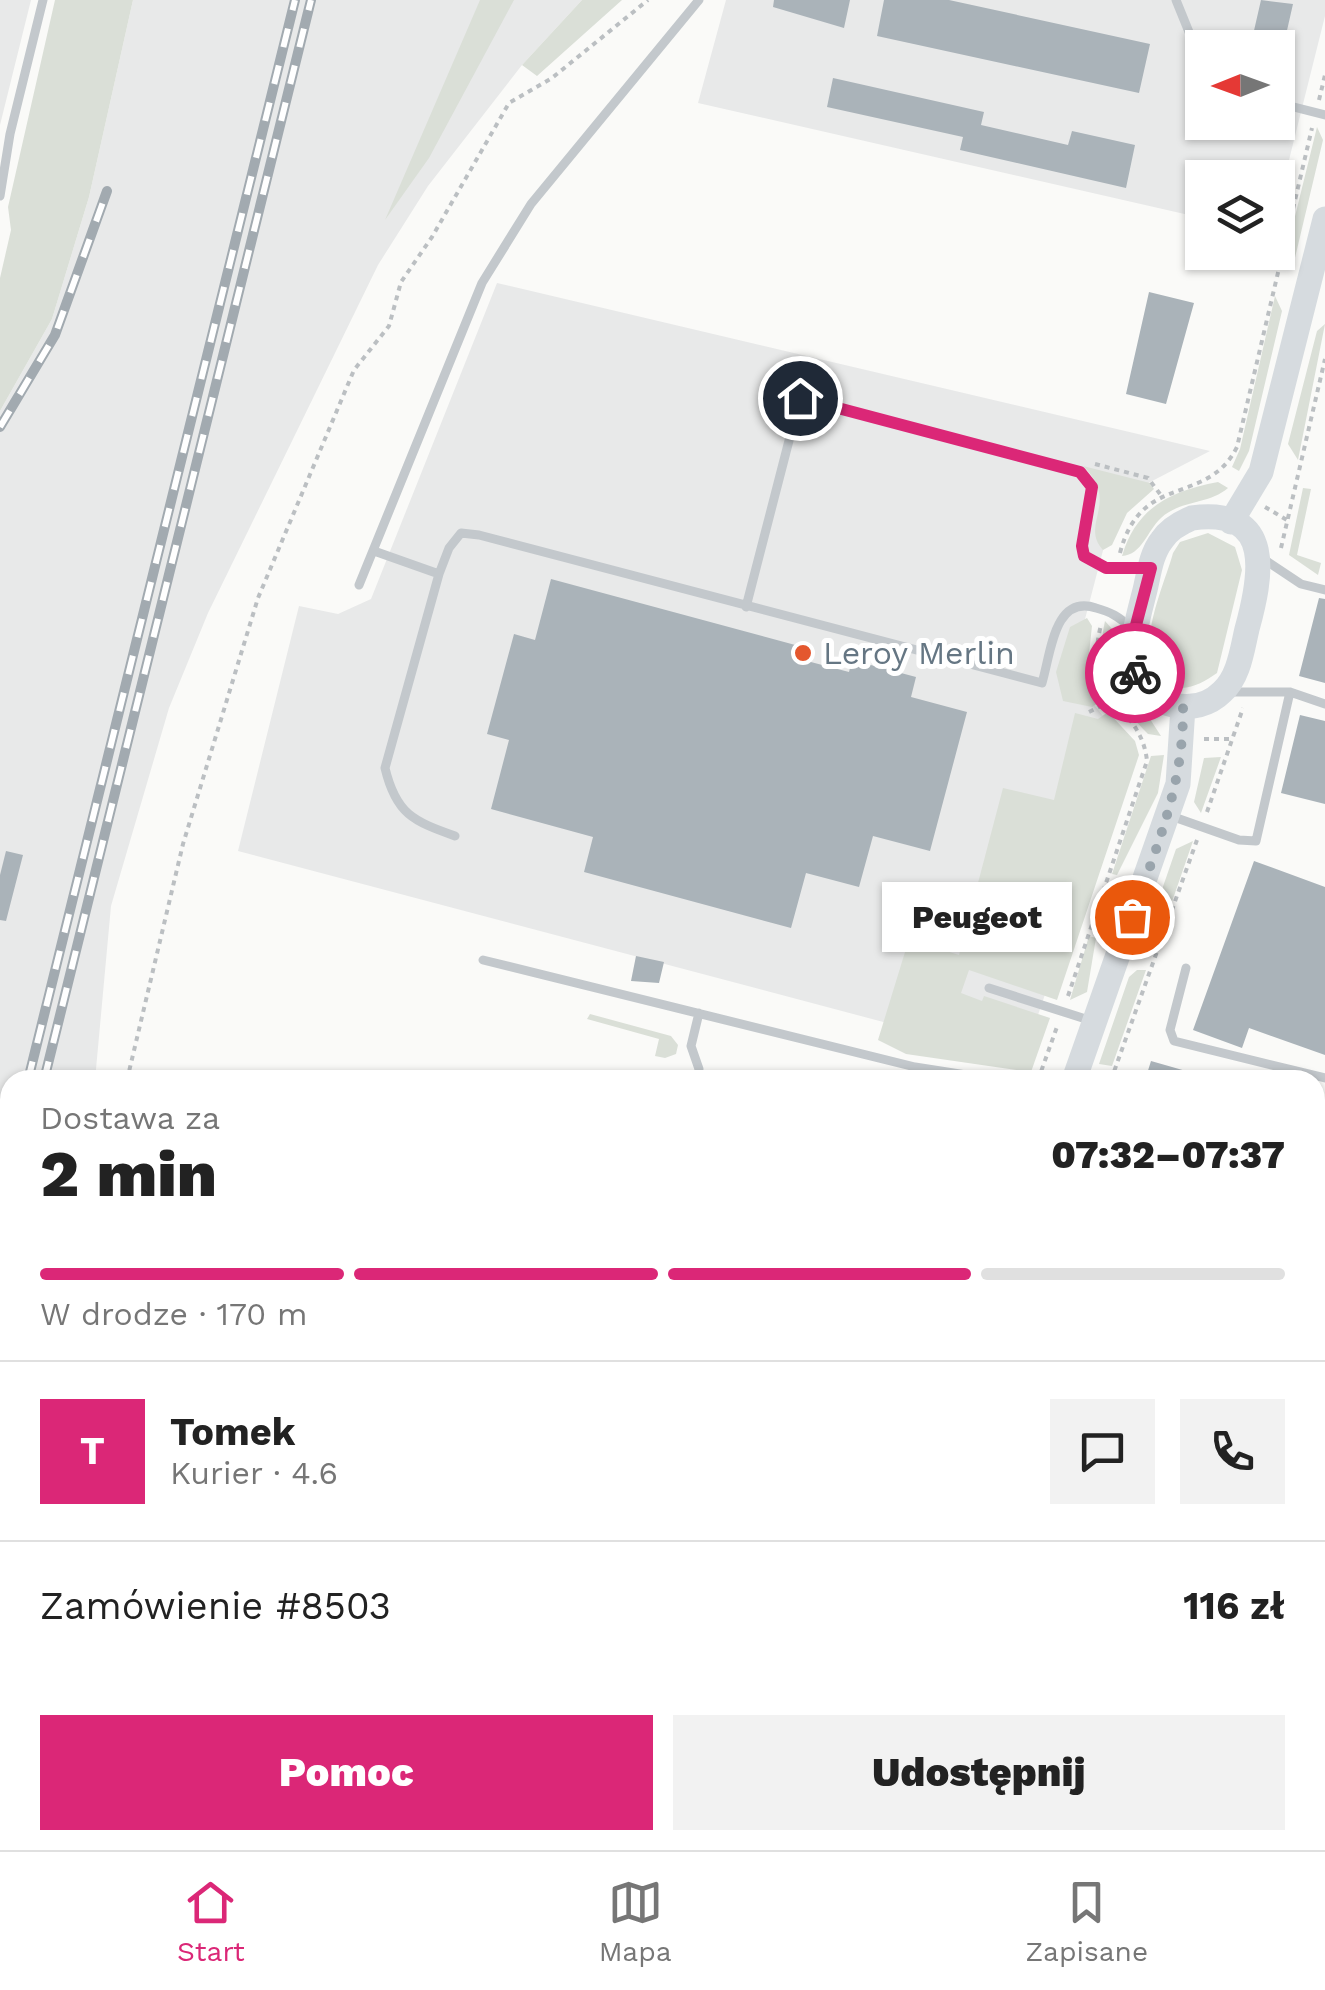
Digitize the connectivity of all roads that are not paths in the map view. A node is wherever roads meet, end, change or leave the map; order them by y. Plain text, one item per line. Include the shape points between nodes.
1 (43, 0) edge
2 (698, 0) edge
3 (1176, 0) edge
4 (1188, 30) edge
5 (1295, 107) edge
6 (1320, 114) edge
7 (0, 196) edge
8 (1325, 219) edge
9 (1316, 299) edge
10 (1231, 522) junction
11 (374, 551) junction
12 (1269, 562) junction
13 (1151, 568) junction
14 (439, 574) junction
15 (360, 585) dead end
16 (1325, 590) edge
17 (746, 607) junction
18 (1134, 632) junction
19 (1236, 691) junction
20 (1290, 692) junction
21 (1325, 704) edge
22 (1183, 707) junction
23 (1168, 815) junction
24 (455, 836) dead end
25 (484, 960) dead end
26 (1186, 968) dead end
27 (989, 988) dead end
28 (699, 1014) junction
29 (1094, 1022) junction
30 (700, 1070) edge
31 (933, 1070) edge
32 (1077, 1070) edge
33 (1292, 1070) edge

1 - 7 lane
2 - 11 lane via 531,204 482,283
3 - 4 lane
5 - 6 lane
8 - 9 street
9 - 10 street via 1262,472
10 - 12 street
10 - 13 street via 1205,516 1180,523 1161,541
11 - 14 lane
11 - 15 lane
12 - 16 lane via 1301,584
12 - 19 street via 1235,674
13 - 17 lane via 1116,569 1084,556 1092,487 1080,472 800,398
13 - 18 street
14 - 17 lane via 461,533
14 - 24 lane via 386,768 403,812
17 - 18 lane via 1042,683 1070,606 1118,615
18 - 22 street via 1130,657 1138,682 1157,699
19 - 20 lane
19 - 22 street
20 - 21 lane
20 - 23 lane via 1256,841
22 - 23 street via 1182,766
23 - 29 street
25 - 28 lane
26 - 33 lane via 1170,1030 1174,1041
27 - 29 lane
28 - 30 lane via 691,1046
28 - 31 lane
29 - 32 street

